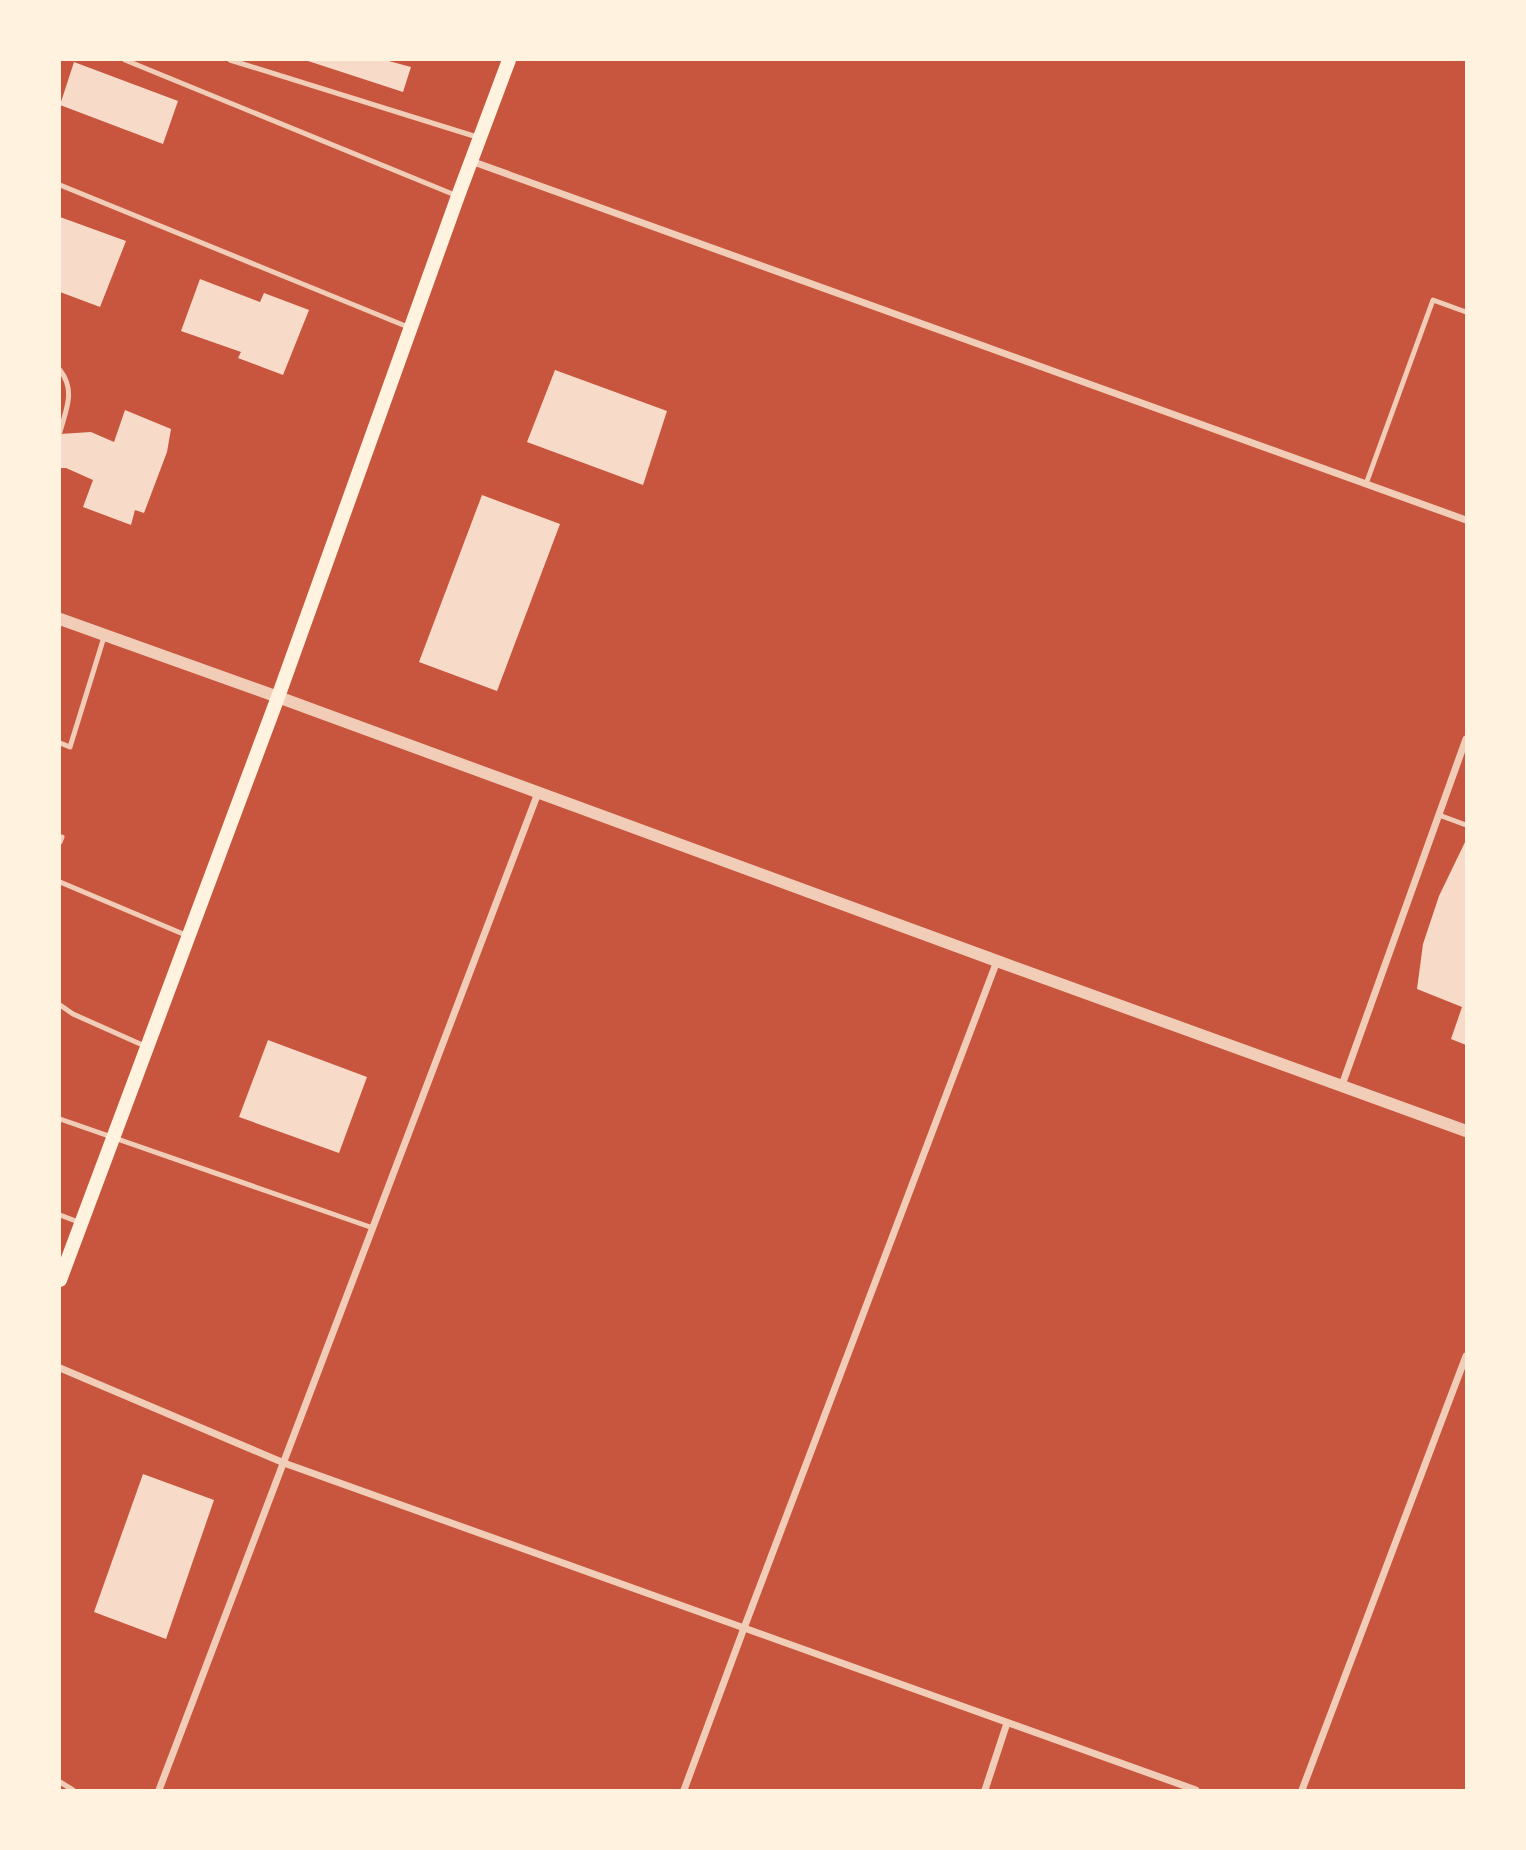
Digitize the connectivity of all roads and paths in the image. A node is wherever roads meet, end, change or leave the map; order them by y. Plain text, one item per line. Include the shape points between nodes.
1 (125, 60) edge
2 (230, 60) edge
3 (509, 60) edge
4 (480, 138) junction
5 (471, 161) junction
6 (60, 185) edge
7 (458, 197) junction
8 (1466, 312) edge
9 (411, 328) junction
10 (60, 370) edge
11 (60, 432) edge
12 (1366, 484) junction
13 (1466, 520) edge
14 (60, 619) edge
15 (105, 635) junction
16 (278, 697) junction
17 (1466, 739) edge
18 (60, 743) edge
19 (538, 793) junction
20 (1439, 815) junction
21 (1466, 825) edge
22 (60, 882) edge
23 (188, 936) junction
24 (998, 961) junction
25 (60, 1005) edge
26 (147, 1047) junction
27 (1342, 1085) junction
28 (60, 1119) edge
29 (1466, 1131) edge
30 (113, 1138) junction
31 (60, 1215) edge
32 (81, 1223) junction
33 (373, 1228) junction
34 (60, 1280) edge
35 (1466, 1356) edge
36 (60, 1368) edge
37 (284, 1463) junction
38 (744, 1628) junction
39 (1007, 1723) junction
40 (60, 1782) edge
41 (73, 1790) edge
42 (159, 1790) edge
43 (684, 1790) edge
44 (985, 1790) edge
45 (1196, 1790) edge
46 (1302, 1790) edge

1 - 7 lane
2 - 4 lane
3 - 4 main road
4 - 5 main road
5 - 7 main road
5 - 12 street
6 - 9 lane
7 - 9 main road
8 - 12 lane via 1433,300
9 - 16 main road
10 - 11 lane via 70,398
12 - 13 street
14 - 15 street
15 - 16 street
15 - 18 lane via 70,747
16 - 19 street
16 - 23 main road
17 - 20 street
19 - 24 street
19 - 33 street
20 - 21 lane
20 - 27 street
22 - 23 lane
23 - 26 main road
24 - 27 street
24 - 38 street
25 - 26 lane
26 - 30 main road
27 - 29 street
28 - 30 lane
30 - 32 main road
30 - 33 lane
31 - 32 lane
32 - 34 main road
33 - 37 street
35 - 46 street
36 - 37 street
37 - 38 street
37 - 42 street
38 - 39 street
38 - 43 street
39 - 44 street
39 - 45 street
40 - 41 lane

